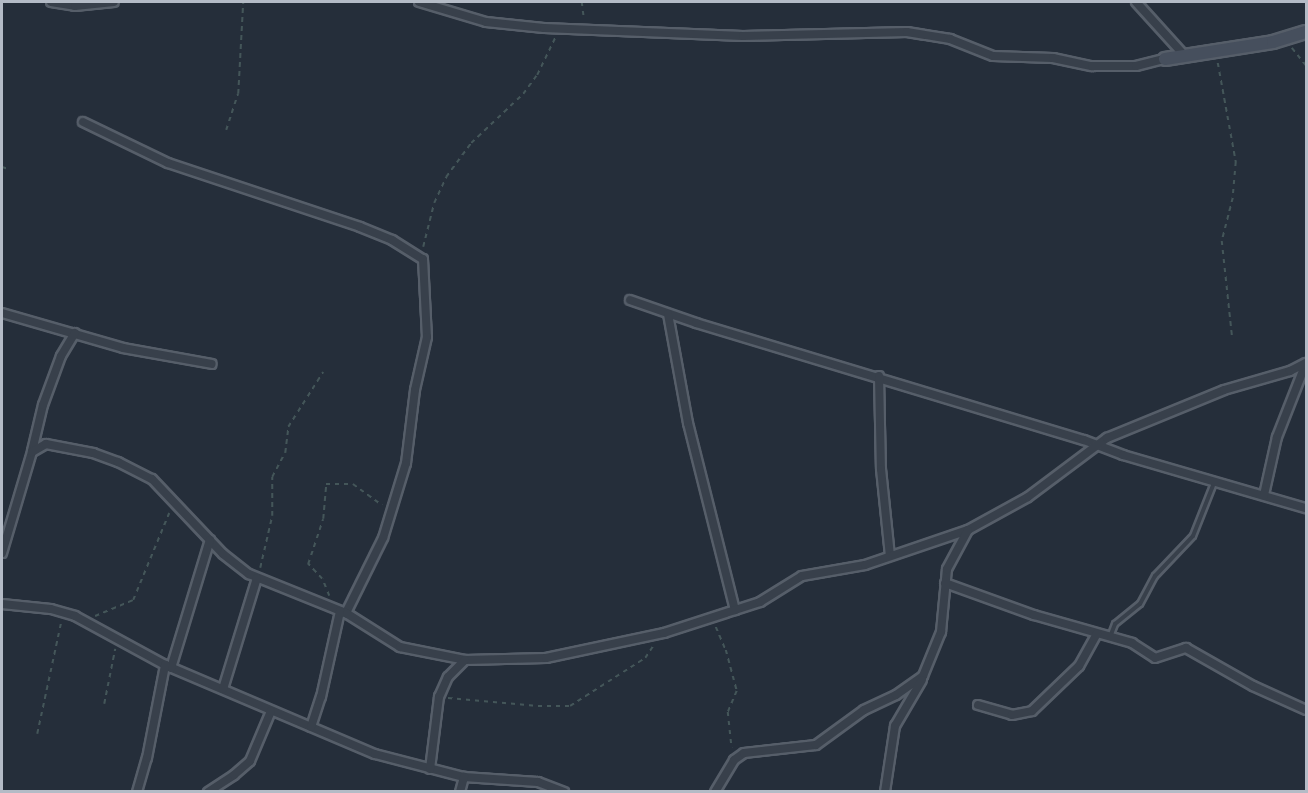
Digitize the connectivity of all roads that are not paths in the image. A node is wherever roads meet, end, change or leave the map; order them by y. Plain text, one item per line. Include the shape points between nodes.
1 (51, 2) edge
2 (114, 2) edge
3 (419, 2) edge
4 (1136, 2) edge
5 (1306, 32) edge
6 (1184, 55) junction
7 (1166, 59) joint
8 (83, 122) dead end
9 (630, 300) dead end
10 (2, 313) edge
11 (668, 314) junction
12 (75, 333) junction
13 (1306, 363) edge
14 (212, 364) dead end
15 (879, 376) junction
16 (1096, 446) junction
17 (32, 452) junction
18 (1215, 480) junction
19 (1264, 495) junction
20 (1306, 508) edge
21 (968, 530) junction
22 (210, 540) junction
23 (2, 552) edge
24 (890, 556) junction
25 (258, 578) junction
26 (945, 583) junction
27 (2, 604) edge
28 (735, 610) junction
29 (340, 611) junction
30 (1097, 634) junction
31 (1110, 637) junction
32 (465, 660) junction
33 (168, 667) junction
34 (923, 676) junction
35 (223, 689) junction
36 (978, 705) dead end
37 (1306, 710) edge
38 (271, 711) junction
39 (311, 726) junction
40 (430, 769) junction
41 (464, 777) junction
42 (136, 792) edge
43 (208, 792) edge
44 (460, 792) edge
45 (564, 792) edge
46 (715, 792) edge
47 (885, 792) edge

1 - 2 street via 75,6
3 - 7 street via 486,22 560,28 743,36 907,32 950,39 993,56 1053,58 1092,66 1137,66
4 - 6 street
5 - 6 street
6 - 7 street
8 - 29 street via 168,163 360,227 420,257 425,267 427,337 415,390 406,463 383,538
9 - 11 street
10 - 12 street
11 - 15 street
11 - 28 street via 688,423
12 - 14 street via 123,348
12 - 17 street via 43,405
13 - 16 street via 1224,390
13 - 19 street via 1277,437
15 - 16 street
15 - 24 street via 881,469
16 - 18 street
16 - 21 street via 1028,497
17 - 22 street via 46,444 93,453 148,476
17 - 23 street
18 - 19 street
18 - 31 lane via 1193,536 1155,576 1138,606 1115,624
19 - 20 street
21 - 24 street
21 - 26 street via 947,569
22 - 25 street via 230,560
22 - 33 street
24 - 28 street via 865,566 802,576 760,602
25 - 29 street
25 - 35 street
26 - 30 street
26 - 34 street via 941,632
27 - 33 street via 63,612
28 - 32 street via 657,635 546,658
29 - 32 street via 400,647
29 - 39 street
30 - 31 street
30 - 36 street via 1079,666 1032,711 1012,715
31 - 37 street via 1132,643 1158,659 1186,648 1253,686
32 - 40 street via 448,677 438,697
33 - 35 street
33 - 42 street
34 - 46 street via 864,710 816,745 744,753 734,760
34 - 47 street via 895,726
35 - 38 street
38 - 39 street
38 - 43 street via 250,761
39 - 40 street via 375,754
40 - 41 street
41 - 44 street
41 - 45 street via 538,782

